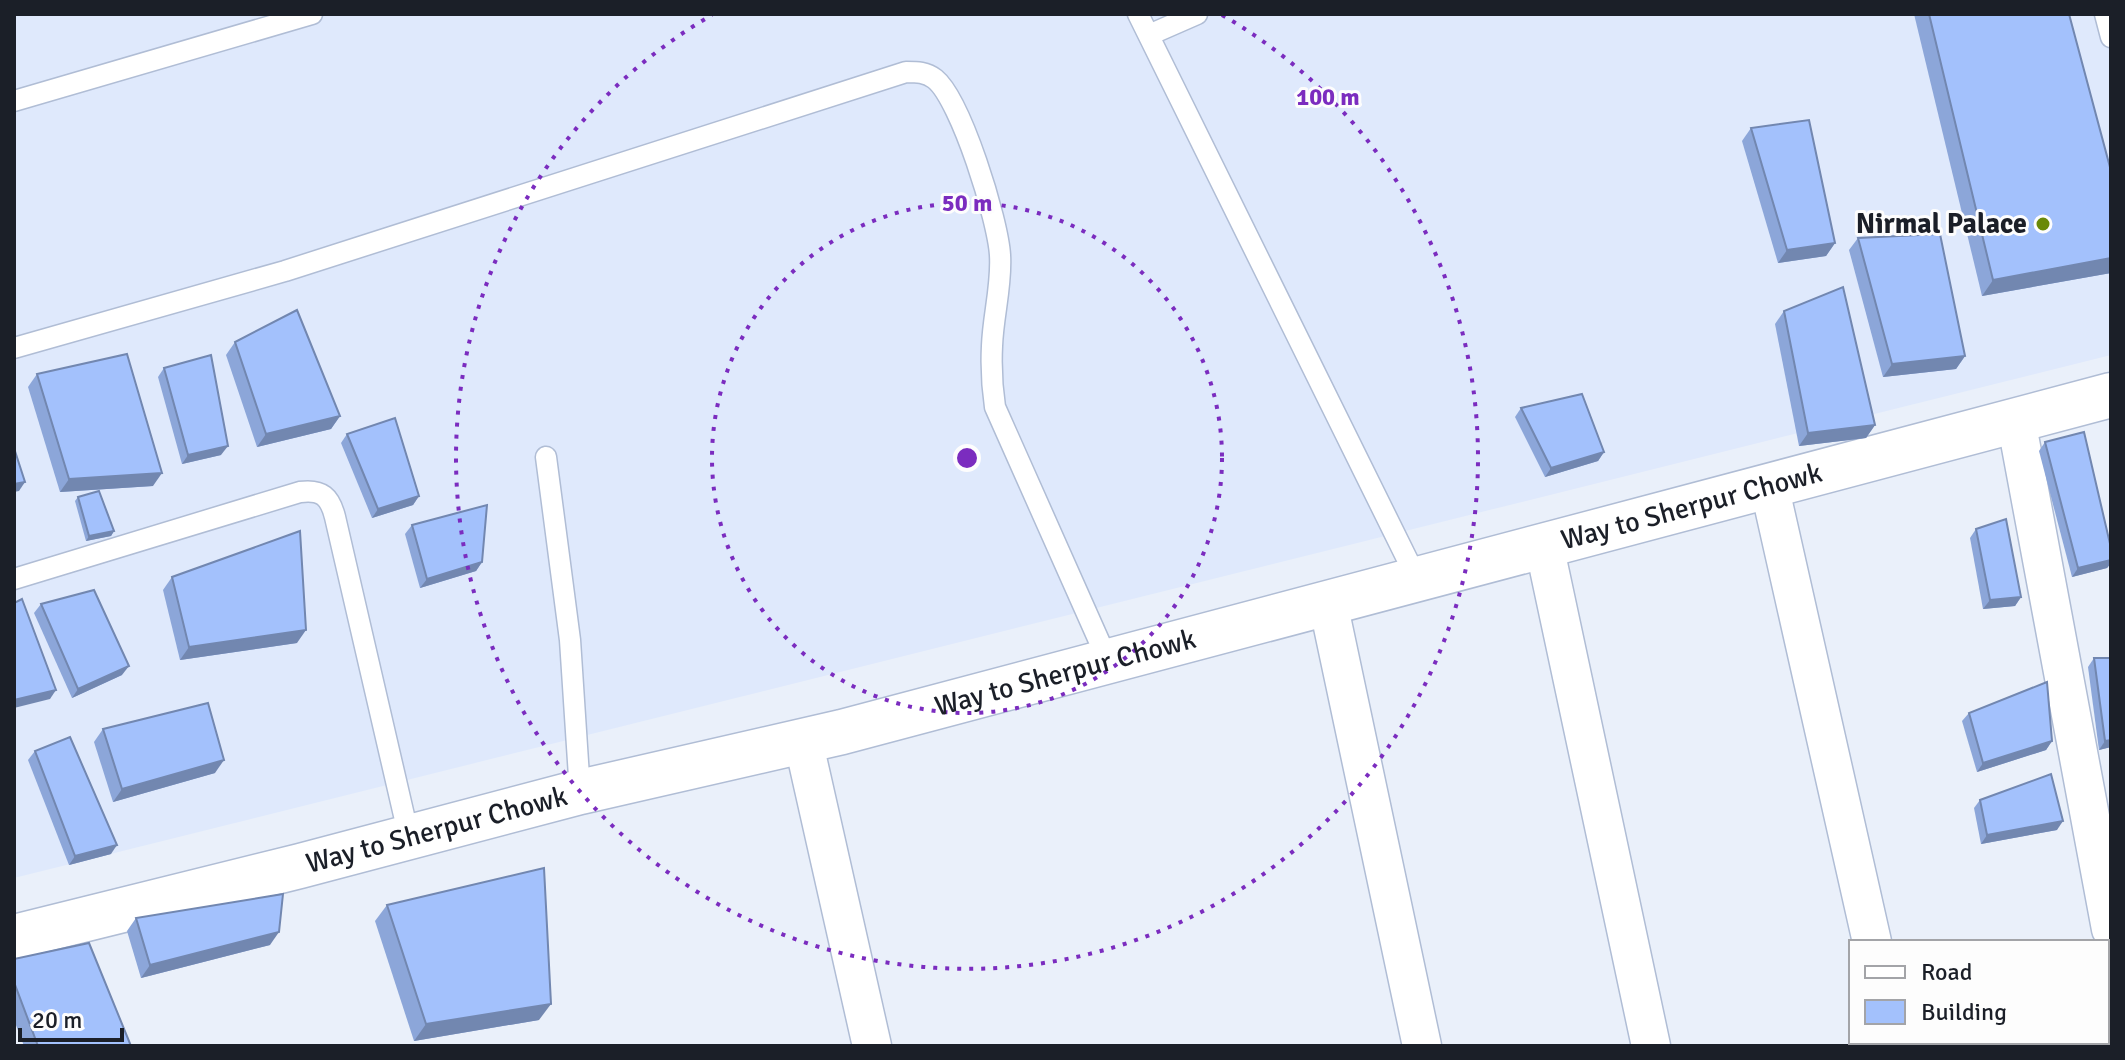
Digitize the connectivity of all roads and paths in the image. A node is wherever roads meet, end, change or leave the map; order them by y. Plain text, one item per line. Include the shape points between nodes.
1 (312, 14) edge
2 (1138, 14) edge
3 (1197, 14) edge
4 (2105, 14) edge
5 (1149, 35) junction
6 (2111, 37) edge
7 (14, 101) edge
8 (14, 348) edge
9 (2111, 395) edge
10 (2016, 420) junction
11 (546, 457) dead end
12 (1769, 485) junction
13 (1544, 545) junction
14 (14, 579) edge
15 (1417, 579) junction
16 (1328, 603) junction
17 (1108, 661) junction
18 (803, 740) junction
19 (580, 792) junction
20 (409, 837) junction
21 (2111, 929) edge
22 (14, 937) edge
23 (1872, 940) edge
24 (872, 1046) edge
25 (1422, 1046) edge
26 (1651, 1046) edge

1 - 7 lane
2 - 5 lane
3 - 5 lane
4 - 6 lane
5 - 15 lane
8 - 17 lane via 285,271 893,76 920,72 936,80 948,98 988,200 1000,254 992,345 995,407
9 - 10 street, Way to Sherpur Chowk
10 - 12 street, Way to Sherpur Chowk
10 - 21 street
11 - 19 lane via 570,640
12 - 13 street, Way to Sherpur Chowk
12 - 23 street
13 - 15 street, Way to Sherpur Chowk
13 - 26 street
14 - 20 lane via 300,492 322,493 331,501
15 - 16 street, Way to Sherpur Chowk
16 - 17 street, Way to Sherpur Chowk
16 - 25 street
17 - 18 street, Way to Sherpur Chowk
18 - 19 street, Way to Sherpur Chowk
18 - 24 street
19 - 20 street, Way to Sherpur Chowk
20 - 22 street, Way to Sherpur Chowk

